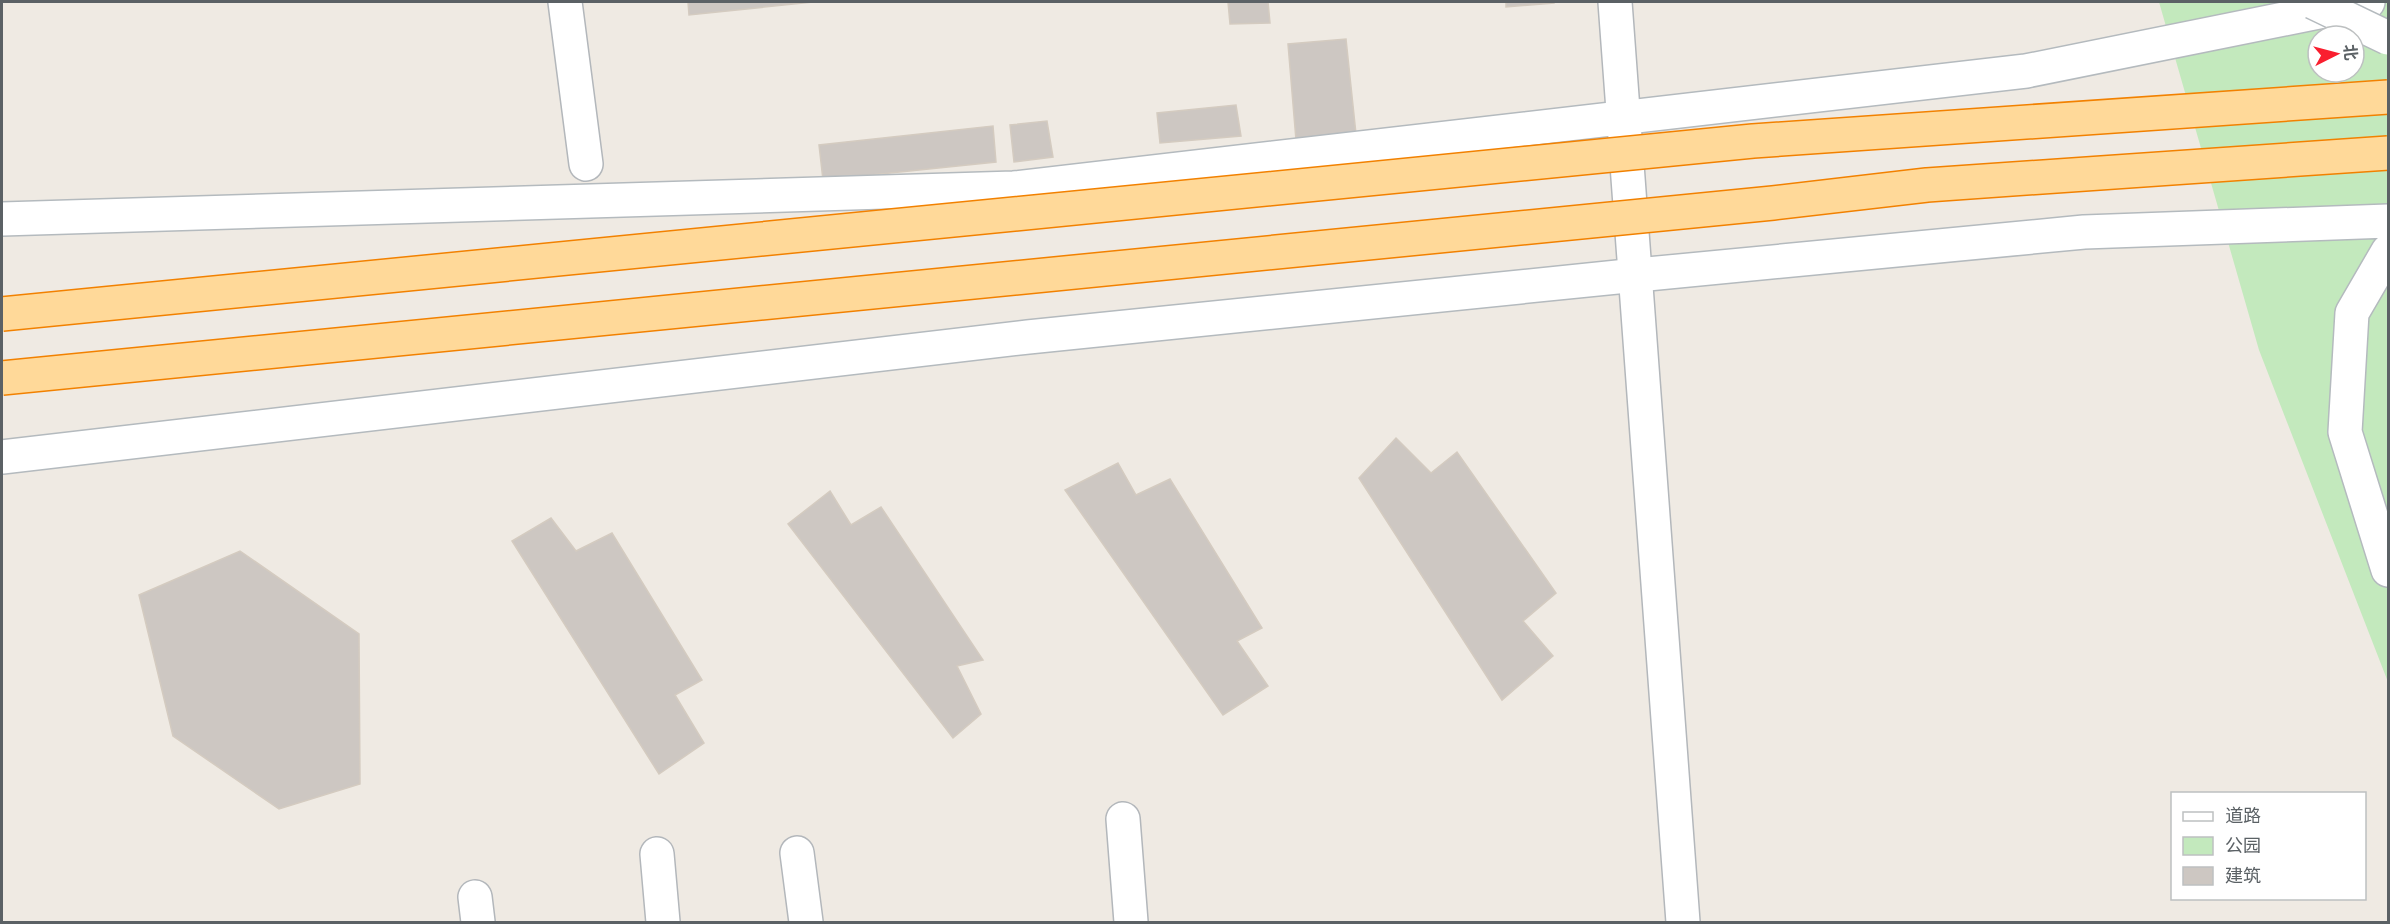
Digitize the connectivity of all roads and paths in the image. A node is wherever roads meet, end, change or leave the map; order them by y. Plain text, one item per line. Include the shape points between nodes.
1 (566, 2) edge
2 (1616, 2) edge
3 (2313, 2) edge
4 (2368, 2) edge
5 (2388, 38) edge
6 (2388, 98) edge
7 (1623, 117) junction
8 (2388, 153) edge
9 (586, 164) dead end
10 (2, 219) edge
11 (2388, 220) edge
12 (2388, 251) edge
13 (1637, 275) junction
14 (2, 314) edge
15 (2, 378) edge
16 (2, 457) edge
17 (2388, 570) edge
18 (1123, 819) dead end
19 (797, 853) dead end
20 (657, 854) dead end
21 (663, 922) edge
22 (806, 922) edge
23 (1131, 922) edge
24 (1683, 922) edge

1 - 9 main road
2 - 7 main road
3 - 5 main road, bridge
4 - 7 main road via 2026,71
6 - 14 highway, bridge via 1741,142
7 - 10 main road via 1014,188
7 - 13 main road
8 - 15 highway, bridge via 1927,185
11 - 13 main road via 2084,232
12 - 17 main road via 2352,313 2345,432
13 - 16 main road via 1028,337
13 - 24 main road
18 - 23 main road
19 - 22 main road
20 - 21 main road

